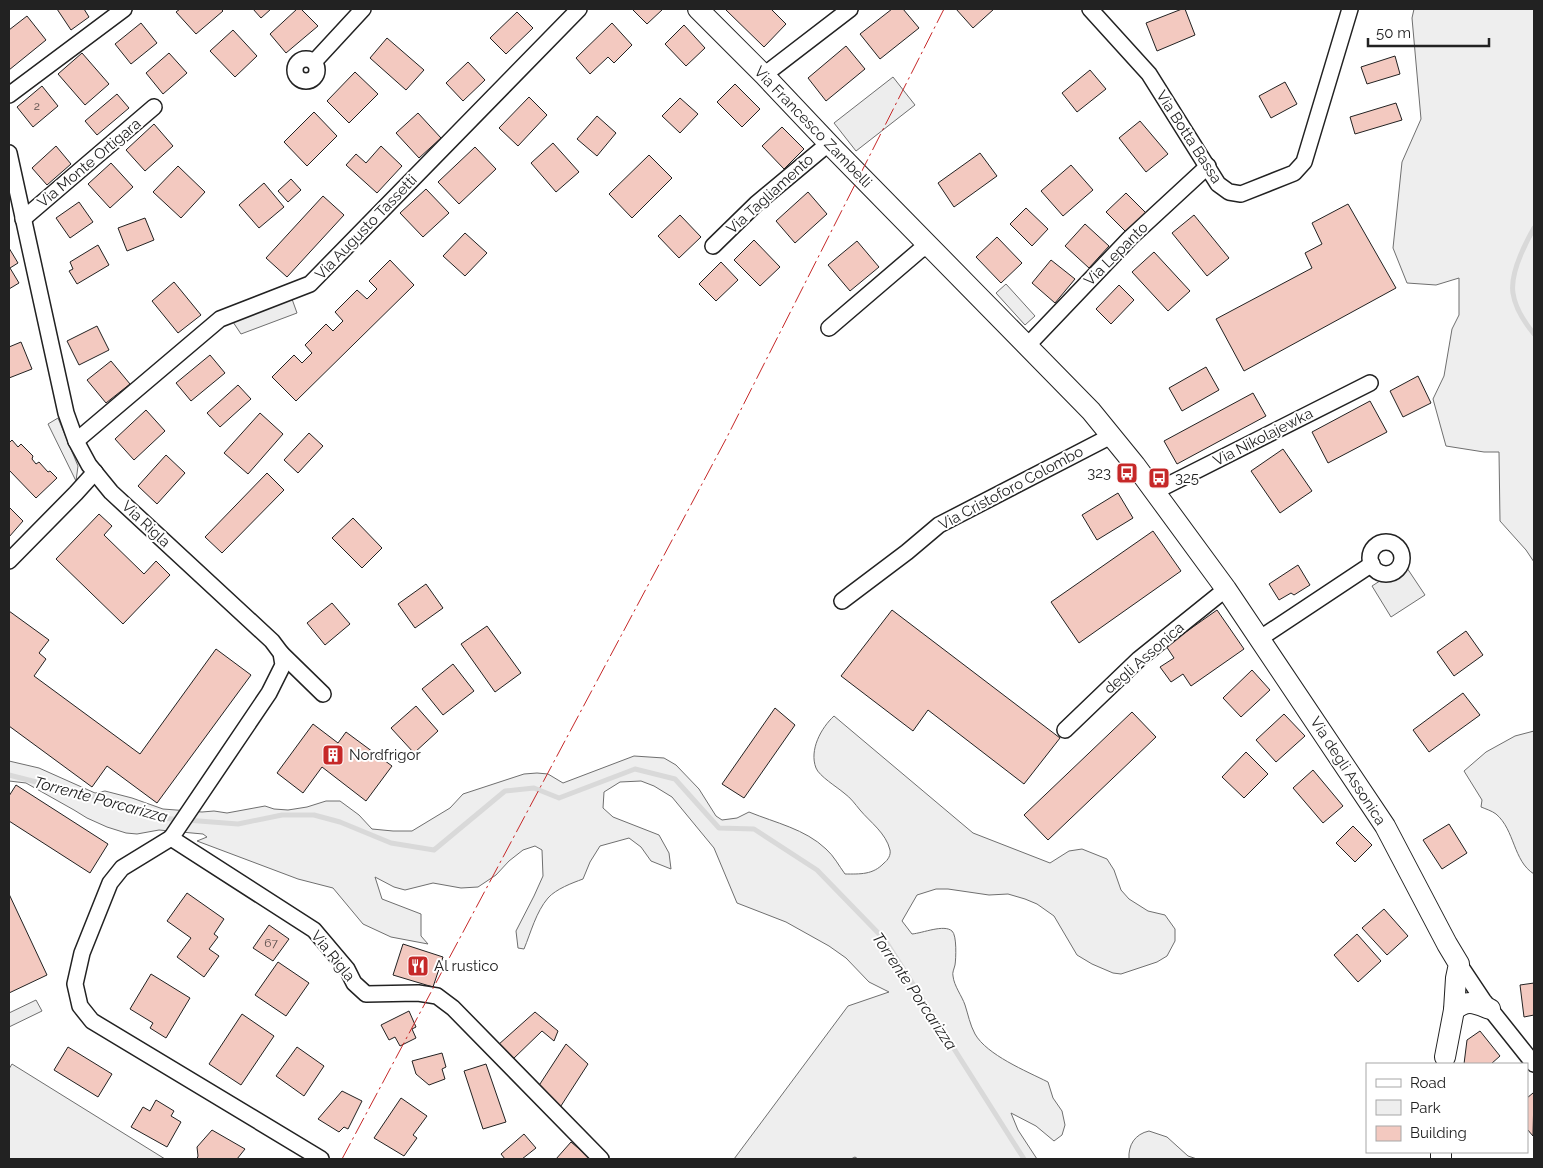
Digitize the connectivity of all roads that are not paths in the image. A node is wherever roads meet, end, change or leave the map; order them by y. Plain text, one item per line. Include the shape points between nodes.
1 (124, 9) edge
2 (363, 9) edge
3 (579, 9) edge
4 (698, 9) edge
5 (850, 9) edge
6 (1090, 9) edge
7 (1350, 9) edge
8 (314, 62) dead end
9 (764, 75) junction
10 (9, 95) edge
11 (154, 107) dead end
12 (828, 144) junction
13 (9, 153) edge
14 (1208, 166) junction
15 (23, 219) junction
16 (713, 246) dead end
17 (928, 246) junction
18 (829, 328) dead end
19 (1027, 346) junction
20 (1370, 383) dead end
21 (1111, 436) junction
22 (76, 441) junction
23 (94, 472) junction
24 (1153, 488) junction
25 (9, 561) edge
26 (1372, 564) dead end
27 (1226, 589) junction
28 (842, 601) dead end
29 (1259, 639) junction
30 (281, 653) junction
31 (323, 694) dead end
32 (1066, 730) dead end
33 (175, 832) junction
34 (1447, 944) junction
35 (1459, 964) junction
36 (1490, 1009) junction
37 (1454, 1010) junction
38 (1445, 1060) edge
39 (1526, 1061) edge
40 (320, 1159) edge
41 (601, 1159) edge

1 - 10 street
2 - 8 street
3 - 22 street, Via Augusto Tassetti via 310,284 220,319
4 - 9 main road, Via Francesco Zambelli
5 - 9 street
6 - 14 street, Via Botta Bassa via 1149,74
7 - 14 street, Via Botta Bassa via 1304,162 1294,173 1241,194 1228,192 1218,184
9 - 12 main road, Via Francesco Zambelli
11 - 15 street, Via Monte Ortigara
12 - 16 street, Via Tagliamento via 756,204
12 - 17 main road, Via Francesco Zambelli
13 - 15 street, Via Rigla
14 - 19 street, Via Lepanto via 1130,238
15 - 22 street, Via Rigla via 66,413
17 - 18 street
17 - 19 main road, Via Francesco Zambelli
19 - 21 main road, Via Francesco Zambelli
20 - 24 street, Via Nikolajewka
21 - 24 main road, Via Francesco Zambelli
21 - 28 street, Via Cristoforo Colombo via 939,525
22 - 23 street, Via Rigla
23 - 25 street
23 - 30 street, Via Rigla via 111,492 272,641
24 - 27 main road, Via degli Assonica
26 - 29 street
27 - 29 main road, Via degli Assonica
27 - 32 street, degli Assonica via 1139,659
29 - 34 main road, Via degli Assonica via 1385,826
30 - 31 street, Via Rigla
30 - 33 street via 283,665 269,693
33 - 40 street via 122,868 110,883 82,953 75,984 80,1006 92,1021
33 - 41 street, Via Rigla via 314,930 366,994 437,996 453,1008
34 - 35 main road, Via degli Assonica
34 - 38 main road via 1444,959
35 - 36 street, Via degli Assonica
35 - 37 main road
36 - 37 main road via 1470,1002 1462,1003
36 - 39 street, Via degli Assonica
37 - 38 main road

